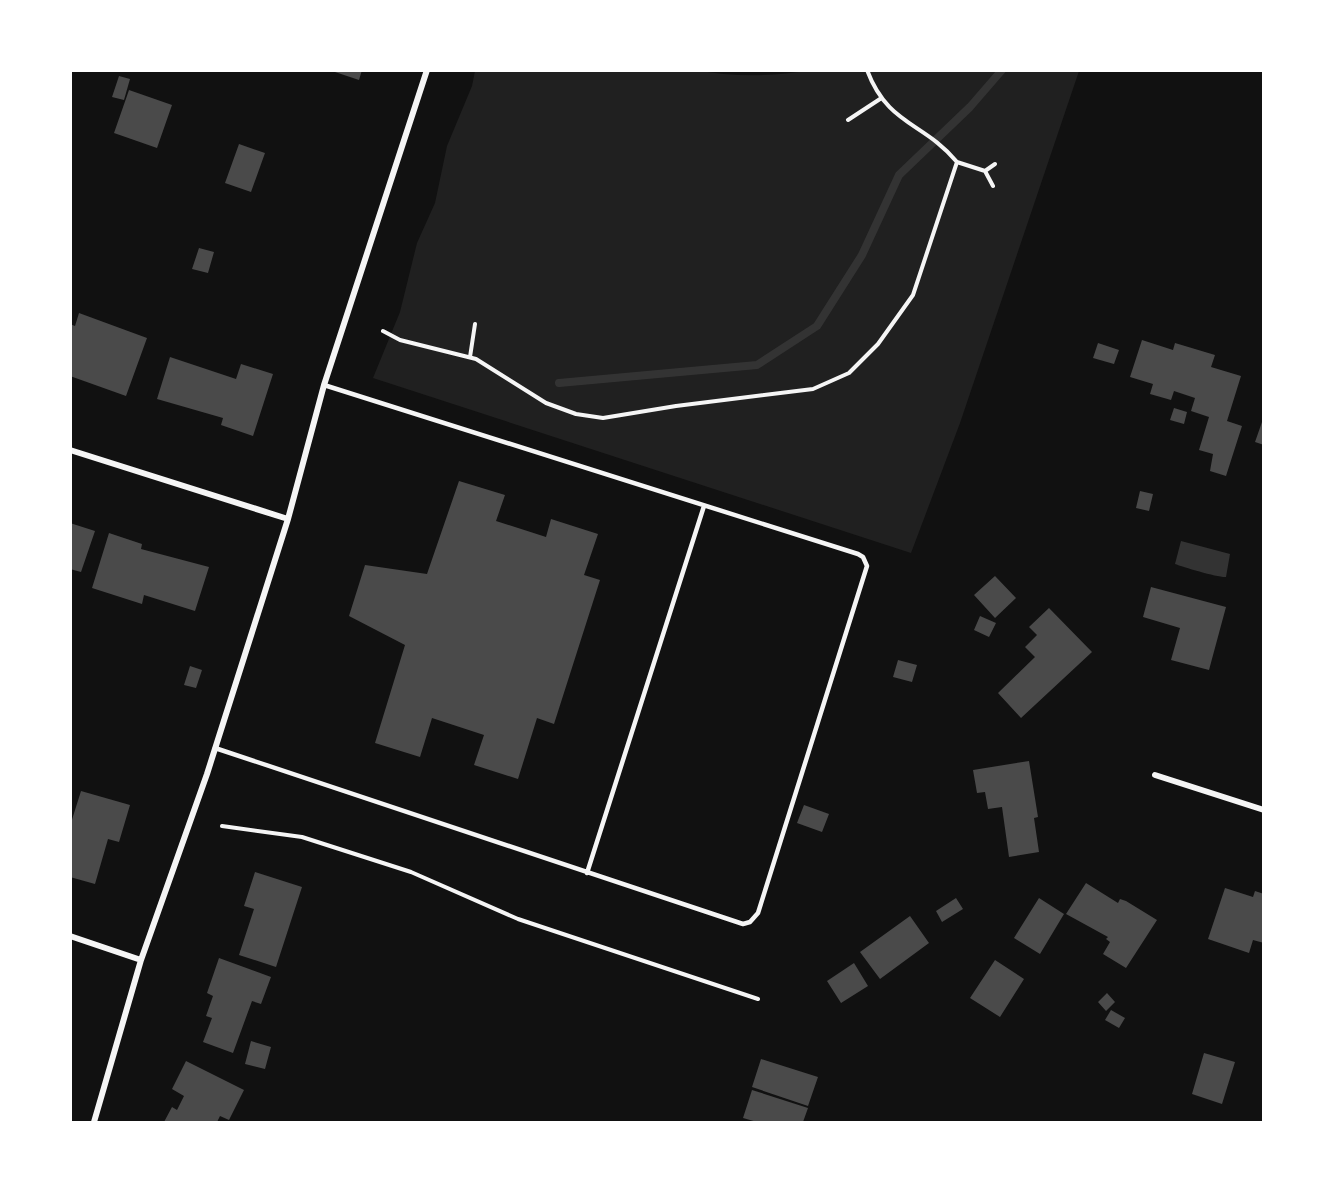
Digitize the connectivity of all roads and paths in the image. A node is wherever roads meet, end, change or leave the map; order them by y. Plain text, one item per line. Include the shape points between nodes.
1 (427, 70) edge
2 (867, 70) edge
3 (880, 99) junction
4 (848, 120) dead end
5 (957, 162) junction
6 (994, 164) dead end
7 (985, 171) junction
8 (993, 186) dead end
9 (475, 324) dead end
10 (383, 331) dead end
11 (470, 357) junction
12 (324, 384) junction
13 (70, 450) edge
14 (704, 506) junction
15 (288, 519) junction
16 (215, 748) junction
17 (1155, 775) dead end
18 (1263, 810) edge
19 (222, 826) dead end
20 (587, 873) junction
21 (70, 936) edge
22 (141, 960) junction
23 (758, 999) dead end
24 (94, 1122) edge

1 - 12 street
2 - 3 path
3 - 4 path
3 - 5 path via 944,147
5 - 7 path
5 - 11 path via 913,295 878,344 849,373 813,389 603,418 576,414 546,403
6 - 7 path
7 - 8 path
9 - 11 path
10 - 11 path via 400,340
12 - 14 lane
12 - 15 street
13 - 15 street
14 - 20 lane
14 - 20 lane via 858,554 866,561 761,902 754,918 743,924
15 - 16 street
16 - 20 lane
16 - 22 street
17 - 18 street
19 - 23 path via 302,837 411,872 518,919
21 - 22 street
22 - 24 street

